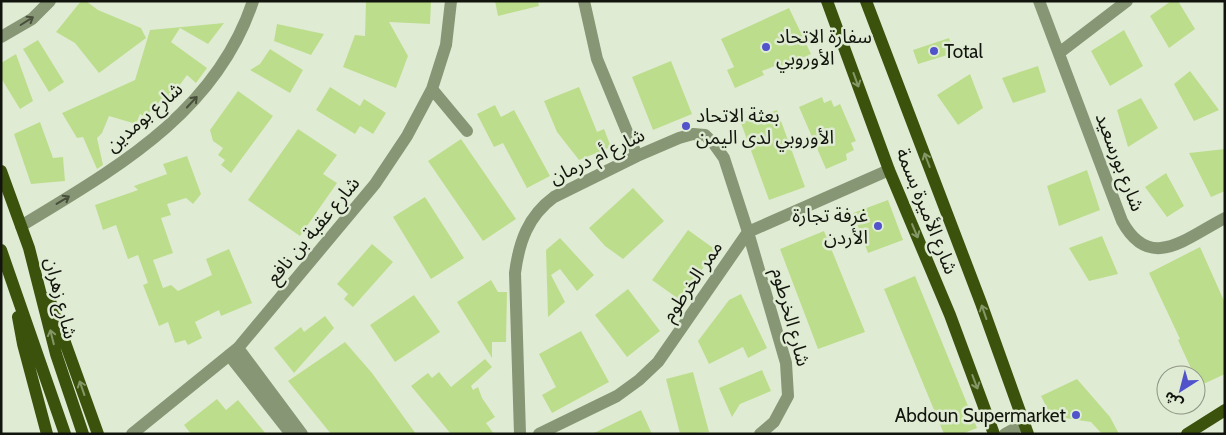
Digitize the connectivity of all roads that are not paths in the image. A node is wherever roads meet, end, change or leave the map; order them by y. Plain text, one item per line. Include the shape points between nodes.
1 (50, 1) edge
2 (253, 1) edge
3 (451, 1) edge
4 (584, 1) edge
5 (827, 1) edge
6 (866, 1) edge
7 (1039, 1) edge
8 (1127, 1) edge
9 (1, 37) edge
10 (1059, 53) junction
11 (432, 89) junction
12 (467, 131) dead end
13 (637, 156) junction
14 (889, 170) junction
15 (1, 171) edge
16 (1225, 218) edge
17 (21, 226) junction
18 (748, 232) junction
19 (29, 248) junction
20 (1, 250) edge
21 (11, 277) junction
22 (233, 352) junction
23 (1225, 410) edge
24 (1025, 429) edge
25 (48, 434) edge
26 (65, 434) edge
27 (82, 434) edge
28 (98, 434) edge
29 (132, 434) edge
30 (291, 434) edge
31 (302, 434) edge
32 (520, 434) edge
33 (539, 434) edge
34 (760, 434) edge
35 (994, 434) edge
36 (1005, 434) edge
37 (1033, 434) edge
38 (1187, 434) edge

9 -> 1 street via 32,19
17 -> 2 street, شارع بومدين via 118,166 178,118 228,58
3 - 11 street, شارع عقبة بن نافع via 446,45
4 - 13 street via 598,59
5 -> 14 main road, شارع الأميرة بسمة
24 -> 6 main road, شارع الأميرة بسمة via 981,303
7 - 10 street, شارع بورسعيد
8 - 10 street
10 - 16 street, شارع بورسعيد via 1129,235 1152,250 1164,248
11 - 12 street
11 - 22 street, شارع عقبة بن نافع via 407,136 375,184
13 - 18 street, شارع أم درمان via 679,138 705,135 724,158
13 - 32 street, شارع أم درمان via 554,197 542,206 523,234 515,273
14 - 18 street, ممر الخرطوم
14 -> 35 main road, شارع الأميرة بسمة via 950,315
15 - 17 main road, شارع زهران
17 - 19 main road, شارع زهران
18 - 33 street, ممر الخرطوم via 658,362 617,396
18 - 34 street, شارع الخرطوم via 789,382 782,411
27 -> 19 main road, شارع زهران via 56,354
28 -> 19 main road via 71,354
20 - 21 main road, شارع زهران
21 - 25 main road via 23,344
21 - 26 main road, شارع زهران
22 - 29 street, شارع عقبة بن نافع
22 - 30 street
22 - 31 street
23 - 38 main road
24 - 36 street
24 - 37 main road

